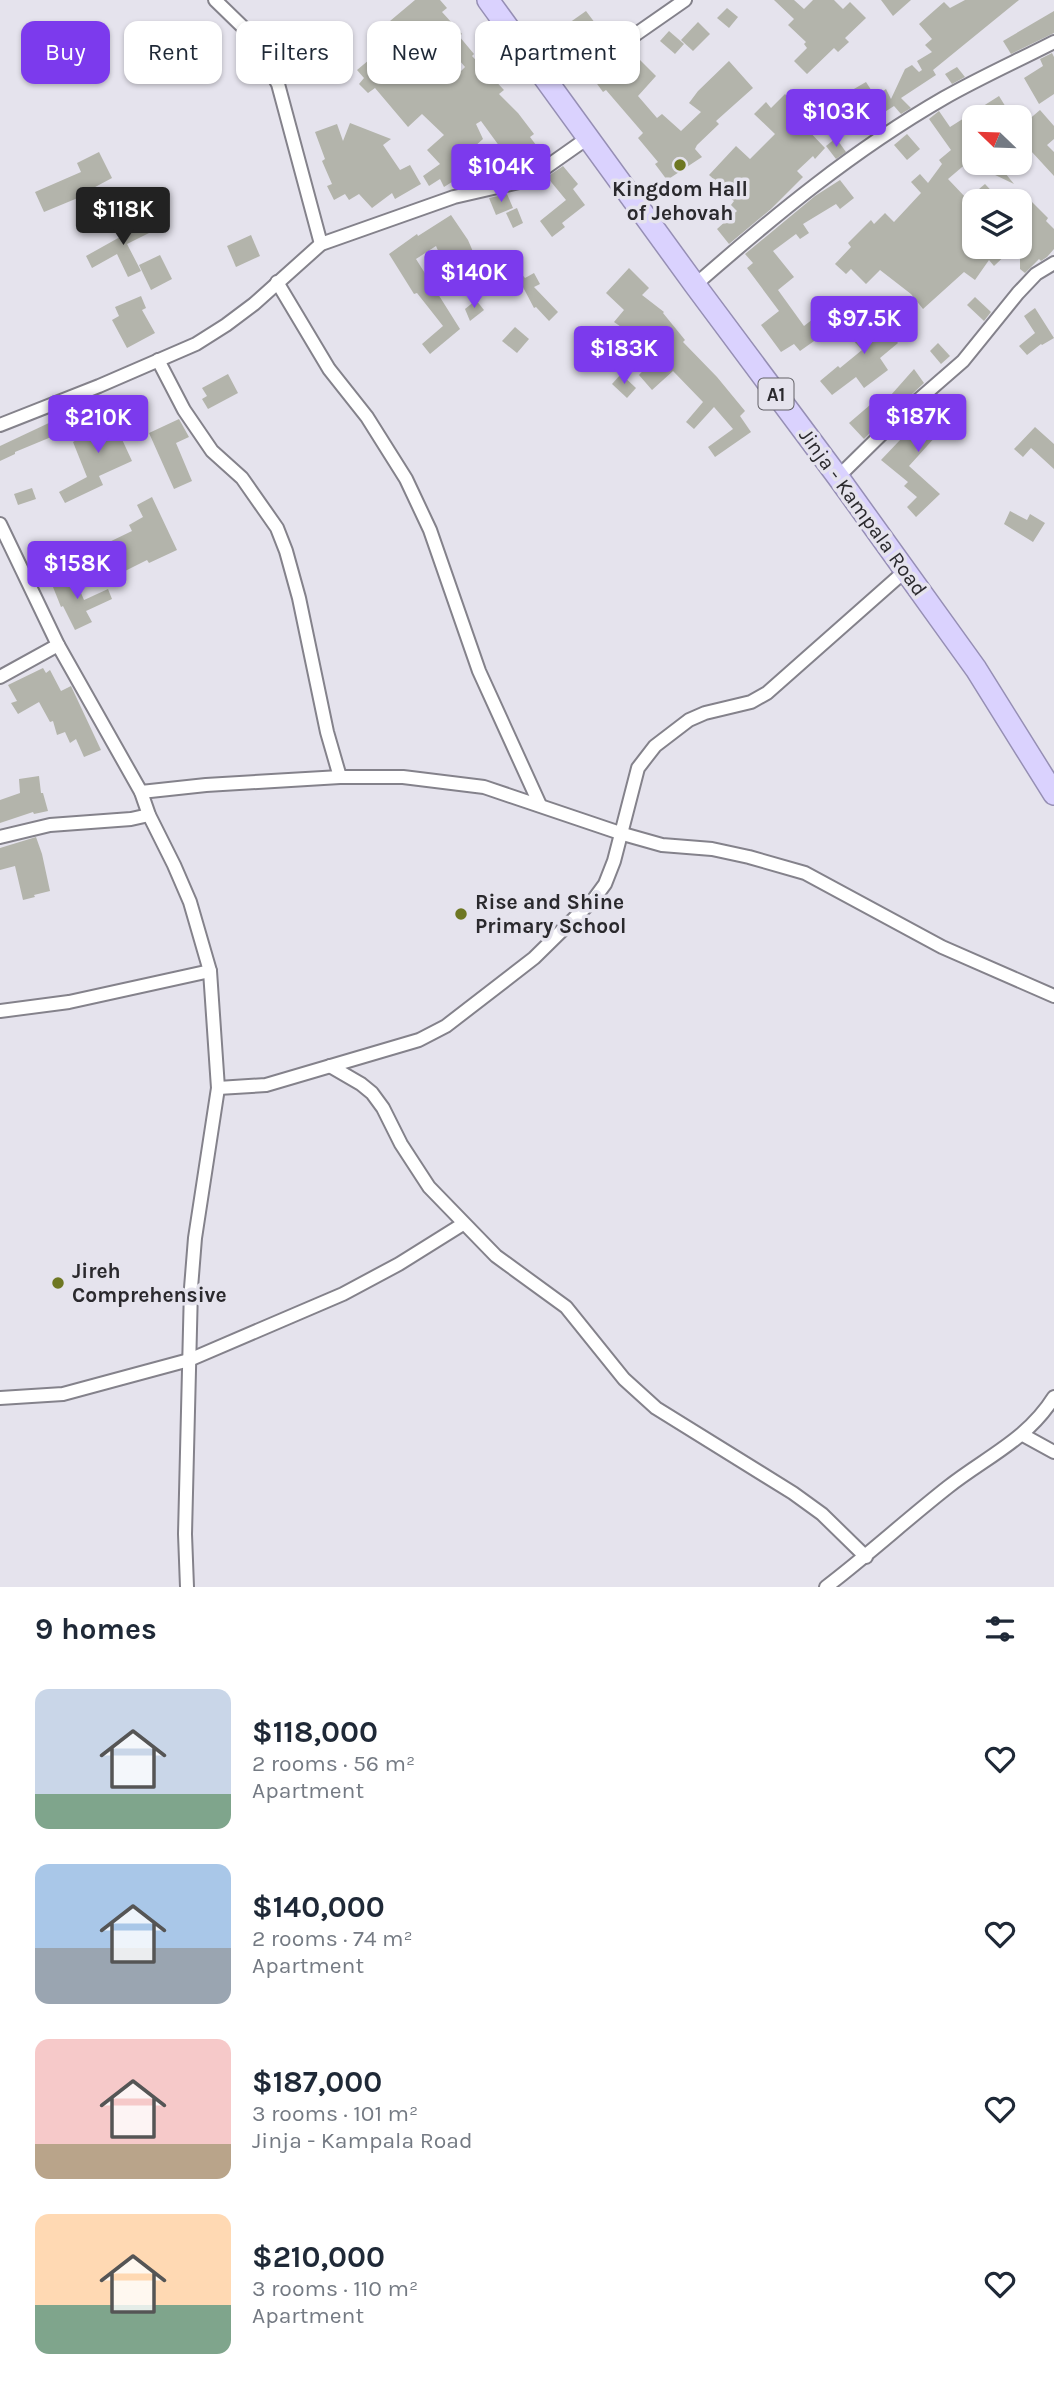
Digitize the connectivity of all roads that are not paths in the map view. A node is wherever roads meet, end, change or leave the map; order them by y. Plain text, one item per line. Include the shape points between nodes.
1 (215, 0) edge
2 (488, 0) edge
3 (685, 0) edge
4 (503, 21) edge
5 (640, 31) edge
6 (1054, 42) edge
7 (549, 84) edge
8 (589, 137) junction
9 (321, 244) junction
10 (1054, 262) edge
11 (277, 282) junction
12 (695, 285) junction
13 (158, 360) junction
14 (0, 425) edge
15 (838, 477) junction
16 (0, 524) edge
17 (905, 571) junction
18 (58, 645) junction
19 (0, 677) edge
20 (340, 777) junction
21 (141, 792) junction
22 (1054, 794) edge
23 (540, 805) junction
24 (149, 815) junction
25 (623, 834) junction
26 (0, 837) edge
27 (210, 971) junction
28 (1054, 996) edge
29 (0, 1011) edge
30 (330, 1066) junction
31 (218, 1088) junction
32 (463, 1224) junction
33 (189, 1360) junction
34 (1054, 1397) edge
35 (0, 1398) edge
36 (1023, 1435) junction
37 (1054, 1452) edge
38 (866, 1557) junction
39 (187, 1587) edge
40 (826, 1587) edge

1 - 9 street via 248,32 278,84
2 - 4 highway, Jinja - Kampala Road / A1
3 - 5 street
6 - 12 street via 944,98 825,176
7 - 8 highway, Jinja - Kampala Road / A1
8 - 9 street via 528,180 454,197
8 - 12 highway, Jinja - Kampala Road / A1
9 - 11 street
10 - 15 street via 1018,293 963,361
11 - 13 street via 226,325
11 - 23 street via 329,369 367,417 406,479 430,530 479,671
12 - 15 highway, Jinja - Kampala Road / A1
13 - 14 street
13 - 20 street via 212,451 242,478 277,528 299,598
15 - 17 highway, Jinja - Kampala Road / A1
16 - 18 street
17 - 22 highway, Jinja - Kampala Road / A1 via 976,669
17 - 25 street via 767,693 689,720 655,746 638,768
18 - 19 street
18 - 21 street
20 - 21 street
20 - 23 street via 403,777 484,787
21 - 24 street
23 - 25 street
24 - 26 street via 50,825
24 - 27 street via 190,902
25 - 28 street via 662,845 712,849 805,873 942,947
25 - 30 street via 605,884 534,958 446,1026 419,1040
27 - 29 street via 69,1002
27 - 31 street
30 - 31 street via 266,1085
30 - 32 street via 372,1093 429,1187
31 - 33 street via 195,1238
32 - 33 street via 343,1294
32 - 38 street via 496,1256 566,1307 624,1379 656,1408 793,1493
33 - 35 street via 63,1394
33 - 39 street
34 - 36 street
36 - 37 street
36 - 38 street via 948,1487
38 - 40 street

